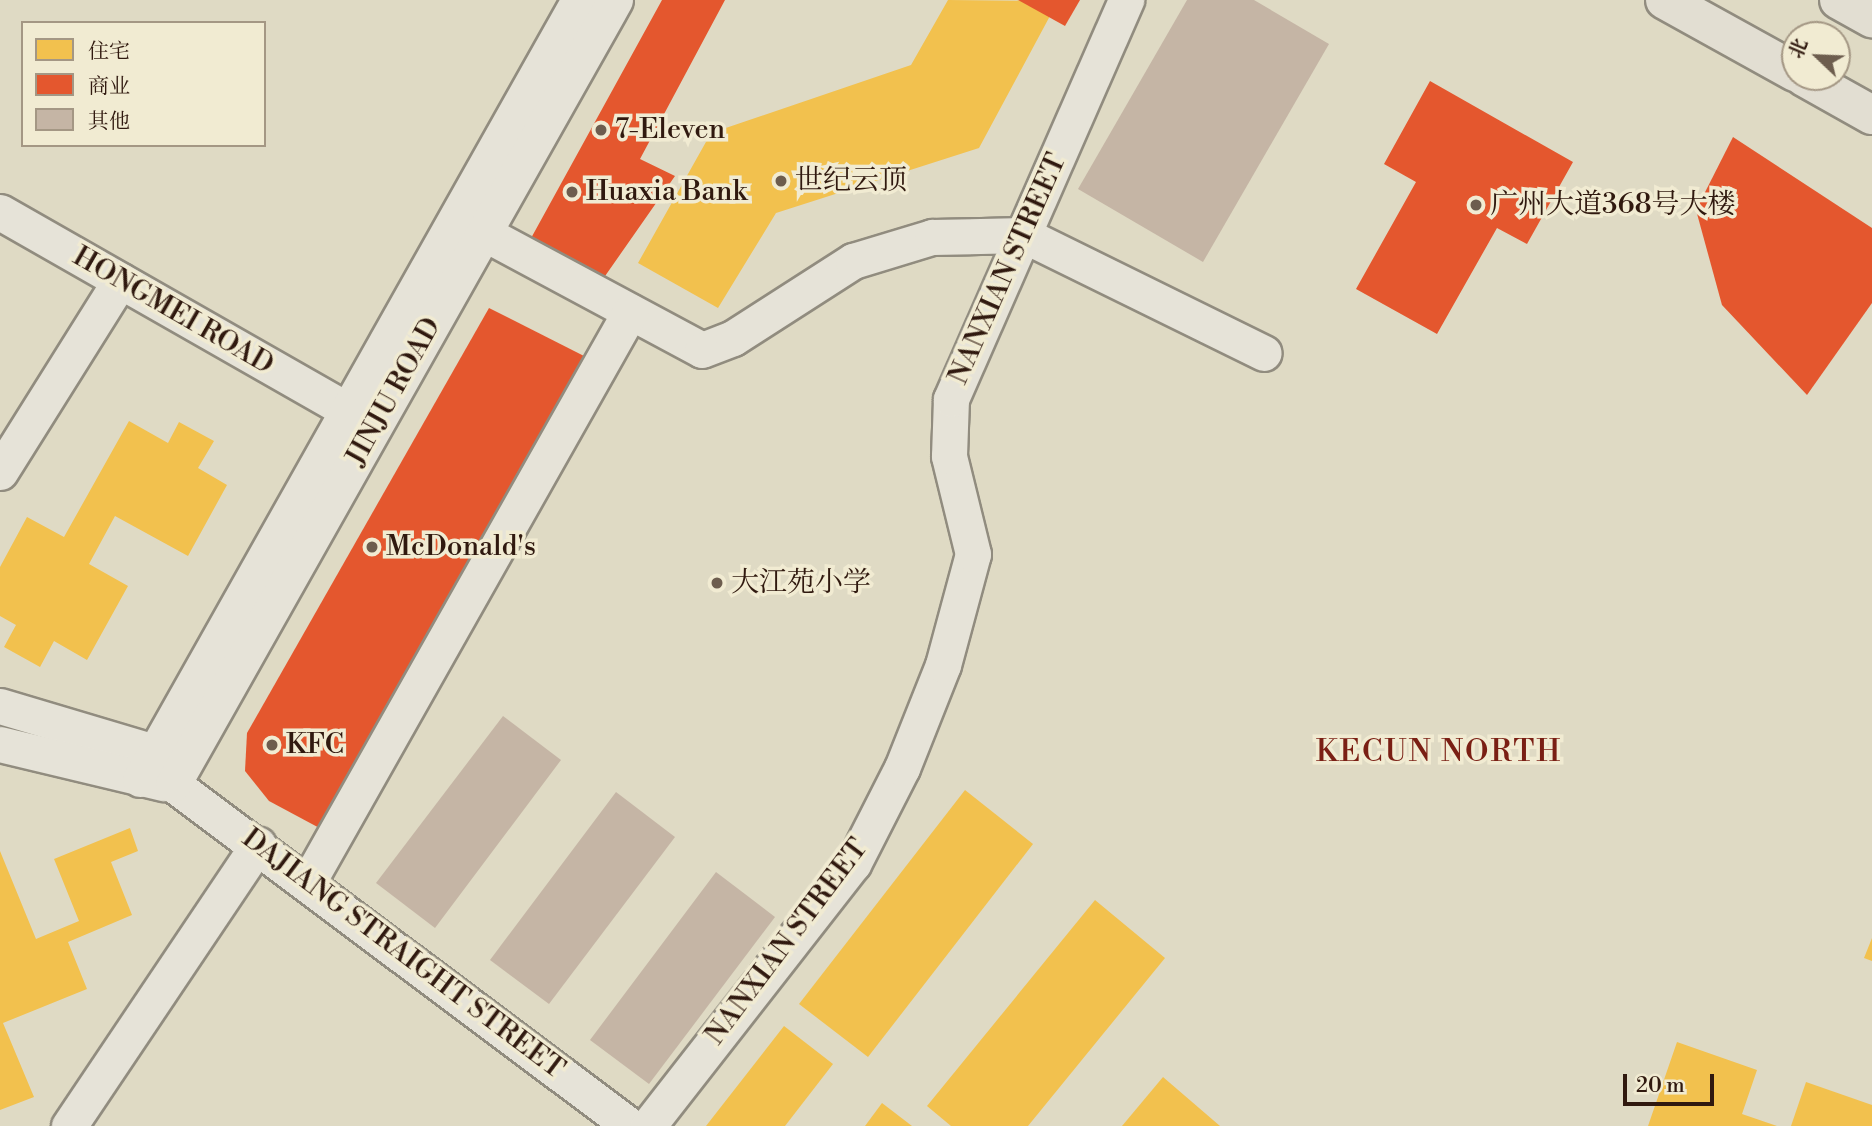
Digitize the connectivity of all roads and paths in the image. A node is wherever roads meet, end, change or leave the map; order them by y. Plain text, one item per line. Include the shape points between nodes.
1 (579, 0) edge
2 (615, 0) edge
3 (1126, 0) edge
4 (1665, 0) edge
5 (1839, 0) edge
6 (1872, 18) edge
7 (1781, 64) edge
8 (1829, 91) edge
9 (1872, 115) edge
10 (0, 212) edge
11 (484, 233) junction
12 (1024, 234) junction
13 (120, 281) junction
14 (630, 312) junction
15 (1264, 353) dead end
16 (347, 410) junction
17 (0, 472) edge
18 (0, 706) edge
19 (0, 744) edge
20 (155, 772) junction
21 (258, 845) junction
22 (308, 882) junction
23 (69, 1126) edge
24 (630, 1126) edge
25 (648, 1126) edge

1 - 16 street, JINJU ROAD
2 - 11 street, JINJU ROAD
3 - 12 street, NANXIAN STREET
4 - 7 highway
5 - 6 highway
8 - 9 highway
10 - 13 street, HONGMEI ROAD
11 - 14 street
11 - 20 street, JINJU ROAD
12 - 14 street via 932,237 853,261 733,338 702,350
12 - 15 street
12 - 25 street, NANXIAN STREET via 951,398 949,456 973,554 943,665 902,768 853,864
13 - 16 street, HONGMEI ROAD
13 - 17 street
14 - 22 street
16 - 20 street, JINJU ROAD
18 - 20 street
19 - 20 street
20 - 21 street, DAJIANG STRAIGHT STREET
21 - 22 street, DAJIANG STRAIGHT STREET
21 - 23 street
22 - 24 street, DAJIANG STRAIGHT STREET

